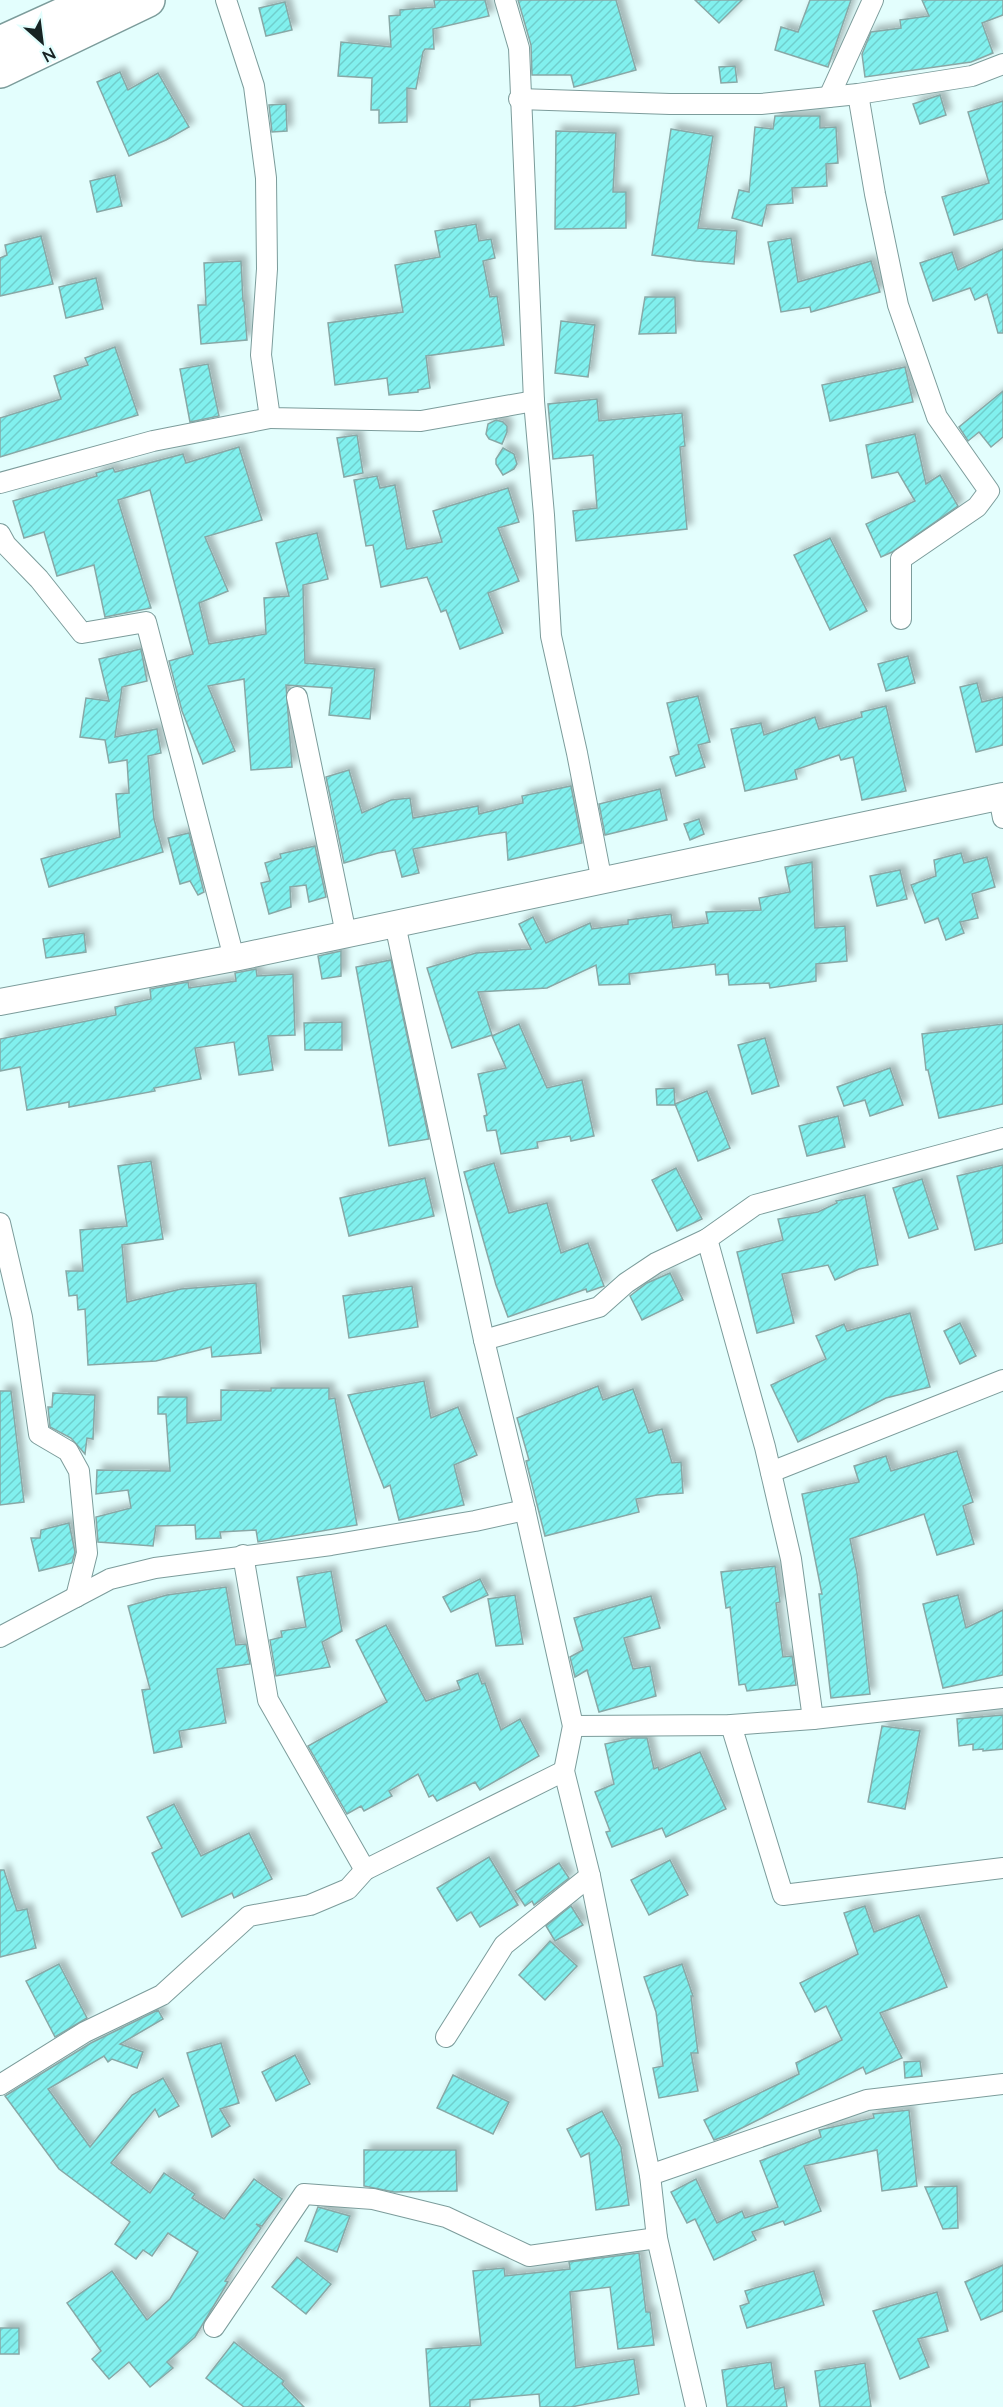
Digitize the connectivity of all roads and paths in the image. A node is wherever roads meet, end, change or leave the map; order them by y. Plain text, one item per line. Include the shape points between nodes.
1 (95, 0) edge
2 (148, 0) edge
3 (226, 0) edge
4 (505, 0) edge
5 (873, 0) edge
6 (0, 43) edge
7 (1003, 64) edge
8 (0, 71) edge
9 (858, 94) junction
10 (829, 97) junction
11 (519, 99) junction
12 (534, 401) junction
13 (270, 418) junction
14 (0, 483) edge
15 (2, 542) edge
16 (901, 619) dead end
17 (297, 697) dead end
18 (1002, 804) edge
19 (602, 882) junction
20 (395, 924) junction
21 (346, 934) junction
22 (234, 958) junction
23 (0, 1002) edge
24 (1003, 1138) edge
25 (0, 1223) edge
26 (707, 1239) junction
27 (484, 1340) junction
28 (1003, 1380) edge
29 (771, 1472) junction
30 (525, 1510) junction
31 (243, 1555) junction
32 (76, 1597) junction
33 (0, 1637) edge
34 (1003, 1698) edge
35 (813, 1719) junction
36 (731, 1725) junction
37 (573, 1726) junction
38 (564, 1771) junction
39 (1003, 1868) edge
40 (365, 1870) junction
41 (590, 1876) junction
42 (446, 2037) dead end
43 (1003, 2084) edge
44 (0, 2085) edge
45 (650, 2175) junction
46 (657, 2238) junction
47 (214, 2327) dead end
48 (696, 2407) edge

1 - 6 highway
2 - 8 highway
3 - 13 street via 254,86 267,178 267,269 261,355
4 - 11 street via 519,48
5 - 10 street
7 - 9 street via 972,76
9 - 10 street
9 - 16 street via 898,305 937,417 989,491 977,507 901,559
10 - 11 street via 761,104
11 - 12 street
12 - 13 street via 421,421
12 - 19 street via 551,636
13 - 14 street via 153,441
15 - 22 street via 39,579 81,633 146,622
17 - 21 street
18 - 19 street
19 - 20 street
20 - 21 street
20 - 27 street
21 - 22 street
22 - 23 street
24 - 26 street via 755,1204
25 - 32 street via 22,1317 39,1434 68,1451 79,1471 87,1553
26 - 27 street via 656,1263 598,1307
26 - 29 street
27 - 30 street
28 - 29 street
29 - 35 street via 791,1559
30 - 31 street via 331,1545
30 - 37 street
31 - 32 street via 110,1579
31 - 40 street via 268,1700
32 - 33 street
34 - 35 street
35 - 36 street
36 - 37 street
36 - 39 street via 783,1895
37 - 38 street
38 - 40 street
38 - 41 street
40 - 44 street via 348,1888 310,1905 249,1916 162,1995 85,2032
41 - 42 street via 504,1945
41 - 45 street
43 - 45 street via 867,2100
45 - 46 street
46 - 47 street via 529,2256 446,2217 373,2199 304,2194
46 - 48 street

